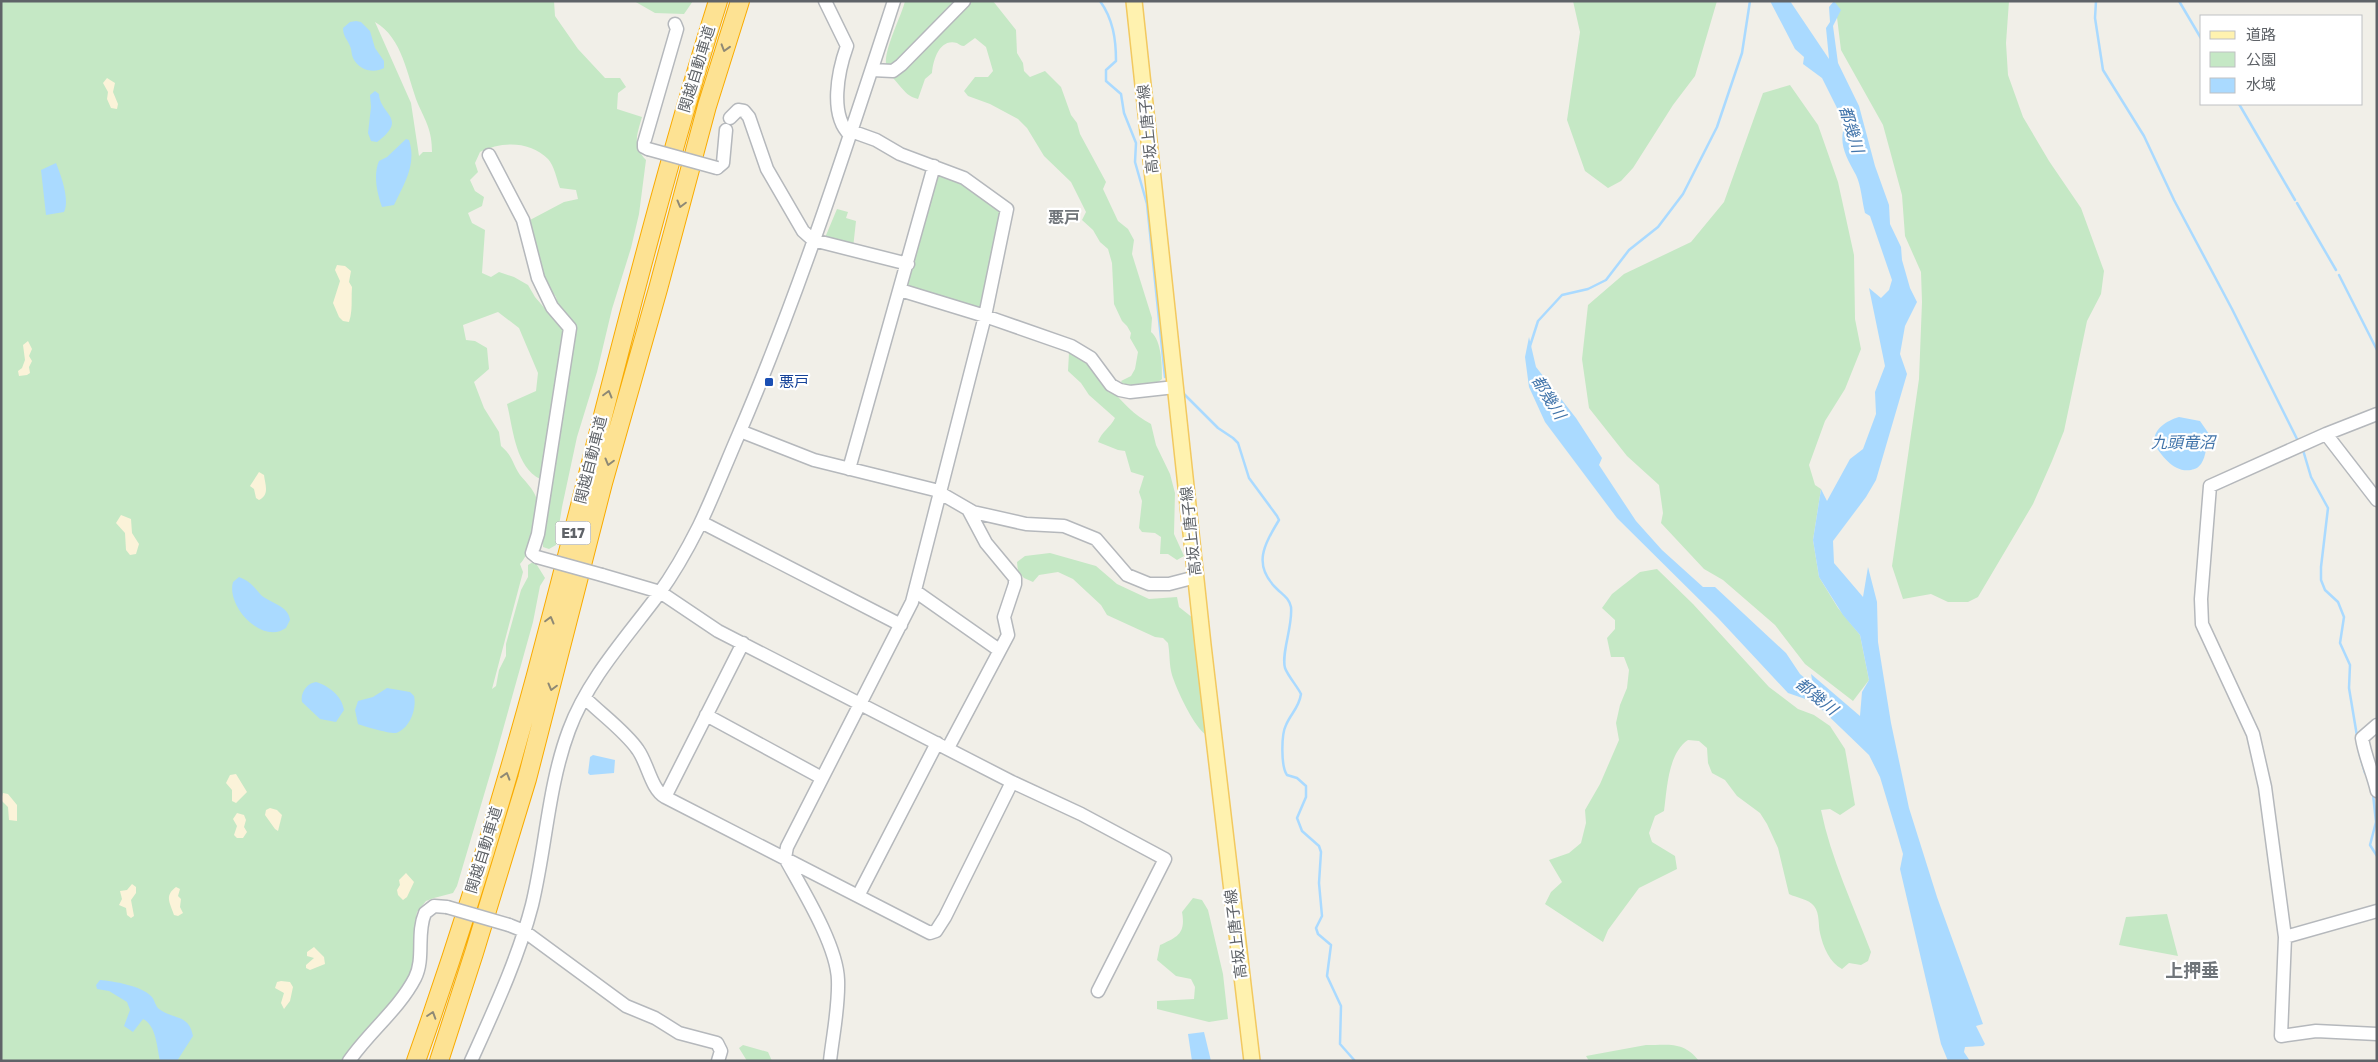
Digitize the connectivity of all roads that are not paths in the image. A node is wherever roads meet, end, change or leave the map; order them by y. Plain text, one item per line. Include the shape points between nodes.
1 (718, 1) edge
2 (740, 1) edge
3 (825, 1) edge
4 (894, 1) edge
5 (964, 1) edge
6 (1134, 1) edge
7 (675, 24) dead end
8 (872, 70) junction
9 (851, 133) junction
10 (489, 156) dead end
11 (934, 166) junction
12 (814, 240) junction
13 (908, 264) junction
14 (900, 290) junction
15 (985, 316) junction
16 (1175, 387) junction
17 (2377, 414) edge
18 (740, 431) junction
19 (2326, 434) junction
20 (849, 469) junction
21 (941, 492) junction
22 (2377, 500) edge
23 (969, 511) junction
24 (701, 522) junction
25 (1196, 577) junction
26 (915, 591) junction
27 (660, 592) junction
28 (901, 624) junction
29 (743, 643) junction
30 (999, 650) junction
31 (585, 698) junction
32 (860, 702) junction
33 (706, 715) junction
34 (2377, 726) edge
35 (942, 746) junction
36 (822, 778) junction
37 (1012, 782) junction
38 (2377, 791) edge
39 (666, 797) junction
40 (785, 858) junction
41 (858, 896) junction
42 (2377, 911) edge
43 (524, 931) junction
44 (2285, 936) junction
45 (1098, 991) dead end
46 (2377, 1034) edge
47 (349, 1061) edge
48 (416, 1061) edge
49 (439, 1061) edge
50 (471, 1061) edge
51 (718, 1061) edge
52 (830, 1061) edge
53 (1252, 1061) edge

48 -> 1 highway, 関越自動車道 / E17 via 454,948 527,706 670,162
2 -> 49 highway, 関越自動車道 / E17 via 707,106 626,398 527,779
3 - 9 street via 847,46 837,81 838,114 843,129
4 - 8 street
5 - 8 street via 902,65 893,71
6 - 16 main road, 高坂上唐子線
7 - 12 street, bridge via 644,147 717,168 723,163 728,124 738,110 744,111 749,116 767,169 803,231
8 - 9 street
9 - 11 street via 876,140 900,154
9 - 12 street
10 - 27 street, bridge via 523,220 538,278 552,307 570,328 538,534 532,553
11 - 13 street
11 - 15 street via 969,181 1007,209
12 - 13 street
12 - 18 street via 766,371
13 - 14 street
14 - 15 street
14 - 20 street
15 - 16 street via 1083,351 1111,385 1120,390 1130,392
15 - 21 street
16 - 25 main road, 高坂上唐子線
17 - 19 street
18 - 20 street via 814,460
18 - 24 street
19 - 22 street
19 - 44 street via 2210,486 2202,624 2253,734 2266,795
20 - 21 street
21 - 23 street
21 - 26 street
23 - 25 street via 1026,524 1064,526 1102,544 1127,575 1149,584 1169,584
23 - 30 street via 986,543 1015,578 1004,617 1008,634
24 - 27 street
24 - 28 street
25 - 53 main road, 高坂上唐子線
26 - 28 street
26 - 30 street
27 - 29 street via 692,616
27 - 31 street via 602,669
28 - 32 street
29 - 32 street
29 - 33 street
30 - 35 street
31 - 39 street via 634,744 656,787
31 - 43 street via 569,730 562,755
32 - 35 street
32 - 36 street
33 - 36 street
33 - 39 street
34 - 38 street via 2362,738
35 - 37 street
35 - 41 street
36 - 40 street via 787,847
37 - 41 street via 936,931 930,933
37 - 45 street via 1165,859
39 - 40 street
40 - 41 street
40 - 52 street via 817,915 835,961 838,979
42 - 44 street
43 - 47 street, bridge via 447,907 434,906 425,913 415,978
43 - 50 street
43 - 51 street via 626,1006 679,1033 717,1043 721,1051
44 - 46 street via 2281,1036 2316,1031

